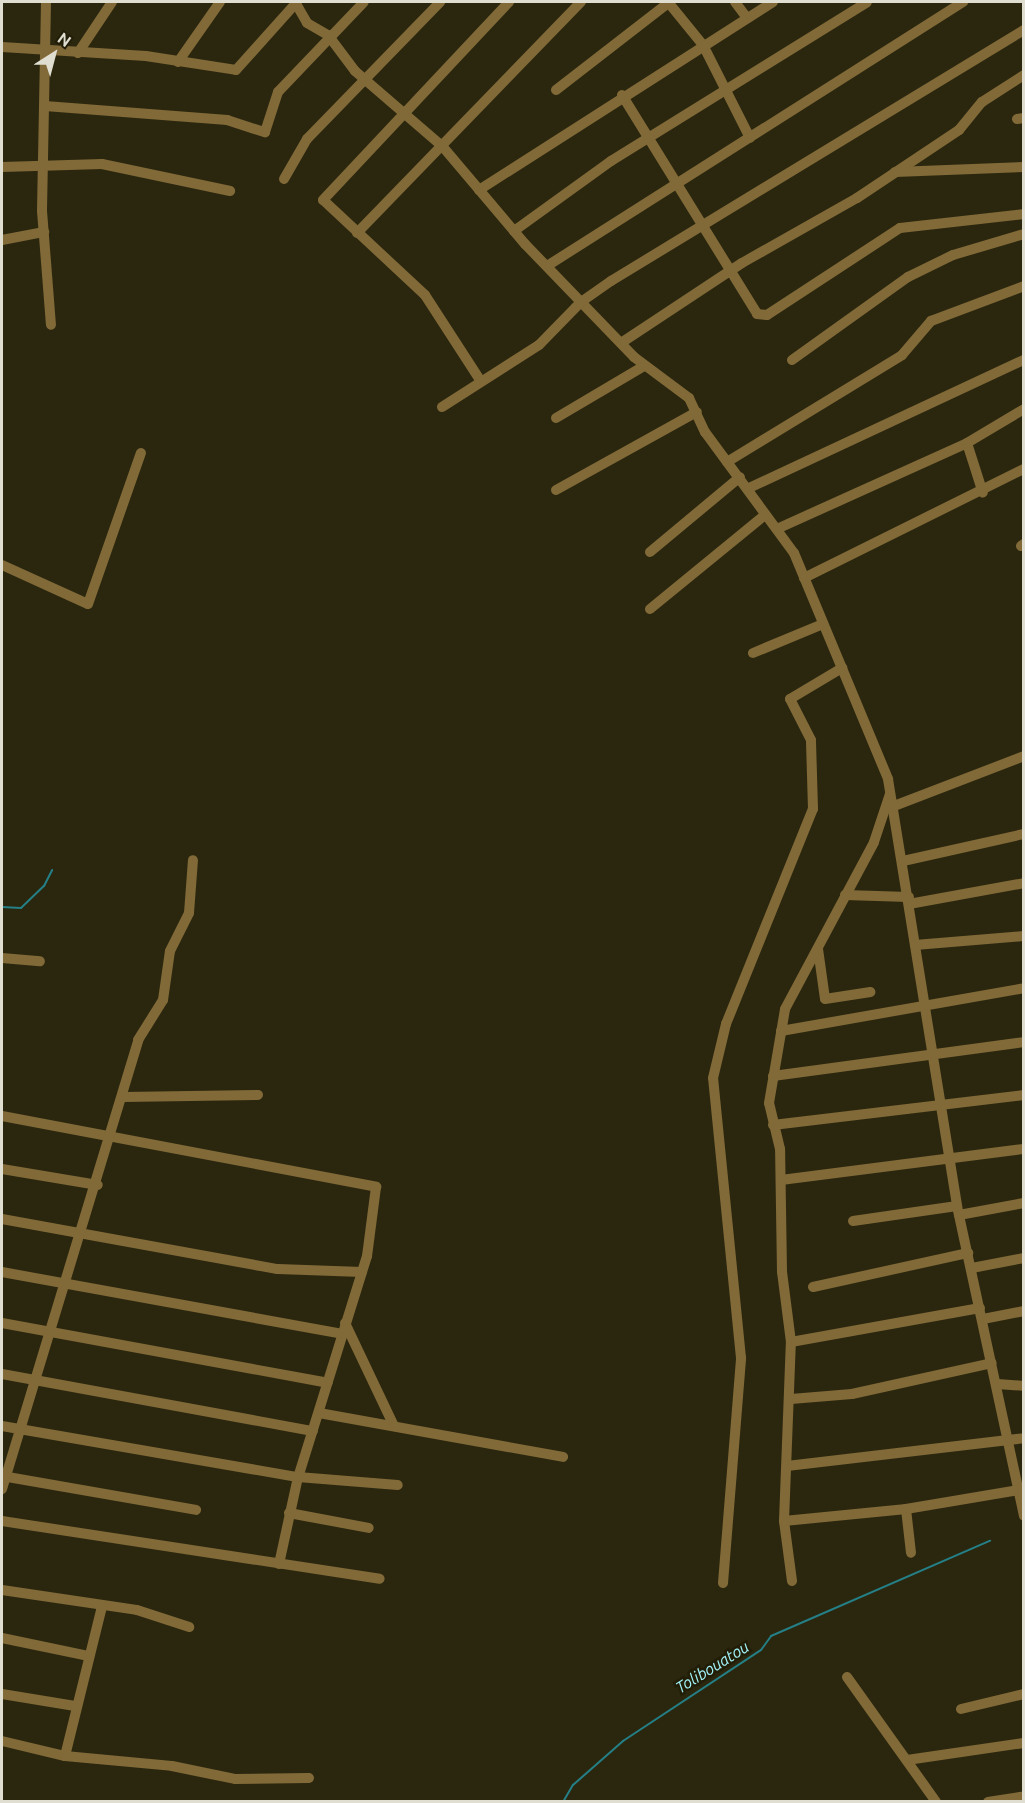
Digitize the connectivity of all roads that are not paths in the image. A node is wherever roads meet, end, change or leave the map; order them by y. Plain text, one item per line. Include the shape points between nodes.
1 (46, 2) edge
2 (112, 2) edge
3 (220, 2) edge
4 (296, 2) edge
5 (364, 2) edge
6 (440, 2) edge
7 (509, 2) edge
8 (581, 2) edge
9 (668, 2) edge
10 (735, 2) edge
11 (773, 2) edge
12 (867, 2) edge
13 (963, 2) edge
14 (747, 18) junction
15 (1023, 30) edge
16 (328, 35) junction
17 (703, 45) junction
18 (2, 47) edge
19 (46, 52) junction
20 (78, 53) junction
21 (178, 62) junction
22 (1023, 75) edge
23 (366, 78) junction
24 (555, 90) dead end
25 (727, 91) junction
26 (622, 95) junction
27 (45, 106) junction
28 (404, 115) junction
29 (750, 138) junction
30 (648, 139) junction
31 (443, 147) junction
32 (43, 163) junction
33 (2, 167) edge
34 (1023, 167) edge
35 (892, 173) junction
36 (284, 179) dead end
37 (675, 186) junction
38 (479, 190) junction
39 (230, 191) dead end
40 (1023, 214) edge
41 (705, 228) junction
42 (514, 231) junction
43 (44, 232) junction
44 (357, 233) junction
45 (1023, 234) edge
46 (2, 240) edge
47 (547, 266) junction
48 (731, 270) junction
49 (1023, 286) edge
50 (581, 302) junction
51 (51, 325) dead end
52 (621, 344) junction
53 (792, 360) dead end
54 (1023, 360) edge
55 (644, 366) junction
56 (480, 380) junction
57 (442, 407) dead end
58 (1023, 409) edge
59 (697, 412) junction
60 (556, 418) dead end
61 (967, 443) junction
62 (141, 453) dead end
63 (727, 462) junction
64 (1023, 468) edge
65 (740, 477) junction
66 (749, 488) junction
67 (556, 490) dead end
68 (983, 493) junction
69 (765, 515) junction
70 (779, 528) junction
71 (650, 552) dead end
72 (2, 565) edge
73 (804, 578) junction
74 (650, 609) dead end
75 (823, 624) junction
76 (753, 653) dead end
77 (842, 668) junction
78 (1023, 756) edge
79 (890, 792) junction
80 (894, 806) junction
81 (1023, 834) edge
82 (193, 860) dead end
83 (903, 861) junction
84 (1023, 883) edge
85 (845, 895) junction
86 (909, 901) junction
87 (1023, 936) edge
88 (915, 945) junction
89 (818, 946) junction
90 (2, 958) edge
91 (39, 961) dead end
92 (1023, 988) edge
93 (870, 992) dead end
94 (925, 1008) junction
95 (781, 1031) junction
96 (1023, 1042) edge
97 (932, 1056) junction
98 (773, 1076) junction
99 (258, 1095) dead end
100 (1023, 1095) edge
101 (124, 1097) junction
102 (940, 1106) junction
103 (2, 1116) edge
104 (773, 1125) junction
105 (112, 1137) junction
106 (1023, 1149) edge
107 (949, 1160) junction
108 (2, 1169) edge
109 (780, 1180) junction
110 (98, 1185) junction
111 (1023, 1203) edge
112 (958, 1210) junction
113 (2, 1219) edge
114 (853, 1221) dead end
115 (82, 1232) junction
116 (968, 1253) junction
117 (1023, 1258) edge
118 (972, 1268) junction
119 (2, 1272) edge
120 (362, 1272) junction
121 (67, 1282) junction
122 (813, 1287) dead end
123 (1023, 1311) edge
124 (982, 1314) junction
125 (2, 1323) edge
126 (344, 1328) junction
127 (53, 1332) junction
128 (791, 1342) junction
129 (992, 1363) junction
130 (2, 1374) edge
131 (35, 1380) junction
132 (328, 1383) junction
133 (997, 1384) junction
134 (1023, 1386) edge
135 (791, 1399) junction
136 (319, 1413) junction
137 (2, 1426) edge
138 (394, 1426) junction
139 (21, 1429) junction
140 (314, 1431) junction
141 (1008, 1438) junction
142 (1023, 1438) edge
143 (563, 1457) dead end
144 (787, 1466) junction
145 (4, 1476) edge
146 (298, 1477) junction
147 (398, 1485) dead end
148 (1021, 1489) edge
149 (2, 1490) edge
150 (906, 1509) junction
151 (196, 1510) dead end
152 (289, 1513) junction
153 (1023, 1516) edge
154 (2, 1521) edge
155 (784, 1521) junction
156 (369, 1528) dead end
157 (911, 1553) dead end
158 (279, 1564) junction
159 (380, 1579) dead end
160 (792, 1581) dead end
161 (723, 1583) dead end
162 (2, 1590) edge
163 (102, 1607) junction
164 (189, 1627) dead end
165 (2, 1638) edge
166 (89, 1656) junction
167 (847, 1677) dead end
168 (2, 1694) edge
169 (1023, 1694) edge
170 (75, 1706) junction
171 (961, 1709) dead end
172 (2, 1741) edge
173 (1023, 1743) edge
174 (65, 1756) junction
175 (907, 1760) junction
176 (309, 1778) dead end
177 (1023, 1796) edge
178 (936, 1802) edge
179 (988, 1802) edge

1 - 19 street
2 - 20 street
3 - 21 street
4 - 16 street via 306,23
4 - 21 street via 239,69
5 - 16 street
6 - 23 street
7 - 28 street
8 - 31 street
9 - 17 street
9 - 24 street
10 - 14 street
11 - 14 street
12 - 25 street
13 - 29 street
14 - 17 street
15 - 41 street
16 - 23 street
16 - 27 street via 278,92 265,132 227,120
17 - 25 street
17 - 26 street
18 - 19 street
19 - 20 street
19 - 27 street
20 - 21 street
22 - 35 street via 982,102 959,130
23 - 28 street
23 - 36 street via 308,139
25 - 29 street
25 - 30 street
26 - 30 street
26 - 38 street
27 - 32 street
28 - 31 street
28 - 44 street via 323,197
29 - 37 street
30 - 37 street
30 - 42 street
31 - 38 street
31 - 44 street
32 - 33 street
32 - 39 street via 102,164
32 - 43 street
34 - 35 street
35 - 48 street
37 - 41 street
37 - 47 street
38 - 42 street
40 - 48 street via 900,228 767,315 757,314
41 - 48 street
41 - 50 street
42 - 47 street
43 - 46 street
43 - 51 street
44 - 56 street via 425,295
45 - 53 street via 953,255 908,277
47 - 50 street
48 - 52 street
49 - 63 street via 931,321 902,355
50 - 52 street
50 - 56 street via 539,345
52 - 55 street
54 - 66 street
55 - 59 street via 689,398
55 - 60 street
56 - 57 street
58 - 61 street
59 - 63 street
59 - 67 street
61 - 68 street
61 - 70 street
62 - 72 street via 88,604
63 - 65 street
64 - 68 street
65 - 66 street
65 - 71 street
66 - 69 street
68 - 73 street
69 - 70 street
69 - 74 street
70 - 73 street
73 - 75 street
75 - 76 street
75 - 77 street
77 - 79 street via 877,745
77 - 161 street via 790,699 811,740 813,809 726,1024 713,1078 741,1358
78 - 80 street
79 - 80 street
79 - 85 street via 877,834
80 - 83 street
81 - 83 street
82 - 101 street via 189,913 170,951 163,1000 138,1040
83 - 86 street
84 - 86 street
85 - 86 street
85 - 89 street
86 - 88 street
87 - 88 street
88 - 94 street
89 - 93 street via 825,999
89 - 95 street via 788,1002
90 - 91 street
92 - 94 street
94 - 95 street
94 - 97 street
95 - 98 street
96 - 97 street
97 - 98 street
97 - 102 street
98 - 104 street
99 - 101 street
100 - 102 street
101 - 105 street
102 - 104 street
102 - 107 street
103 - 105 street
104 - 109 street
105 - 110 street
105 - 120 street via 374,1184 378,1190 374,1220
106 - 107 street
107 - 109 street
107 - 112 street
108 - 110 street
109 - 128 street via 782,1272
110 - 115 street
111 - 112 street
112 - 114 street
112 - 116 street
113 - 115 street
115 - 120 street via 278,1269
115 - 121 street
116 - 118 street
116 - 122 street
117 - 118 street
118 - 124 street
119 - 121 street
120 - 126 street
121 - 126 street
121 - 127 street
123 - 124 street
124 - 128 street
124 - 129 street
125 - 127 street
126 - 132 street
126 - 138 street
127 - 131 street
127 - 132 street
128 - 135 street
129 - 133 street
129 - 135 street via 852,1394
130 - 131 street
131 - 139 street
131 - 140 street
132 - 136 street
133 - 134 street
133 - 141 street
135 - 144 street
136 - 138 street
136 - 140 street
137 - 139 street
138 - 143 street
139 - 145 street
139 - 146 street
140 - 146 street
141 - 142 street
141 - 144 street
141 - 148 street
144 - 155 street
145 - 149 street
145 - 151 street
146 - 147 street
146 - 152 street
148 - 150 street
148 - 153 street
150 - 155 street
150 - 157 street
152 - 156 street
152 - 158 street
154 - 158 street
155 - 160 street
158 - 159 street
162 - 163 street
163 - 164 street via 137,1610
163 - 166 street
165 - 166 street
166 - 170 street
167 - 175 street
168 - 170 street
169 - 171 street
170 - 174 street
172 - 174 street
173 - 175 street
174 - 176 street via 172,1766 235,1779
175 - 178 street
177 - 179 street

